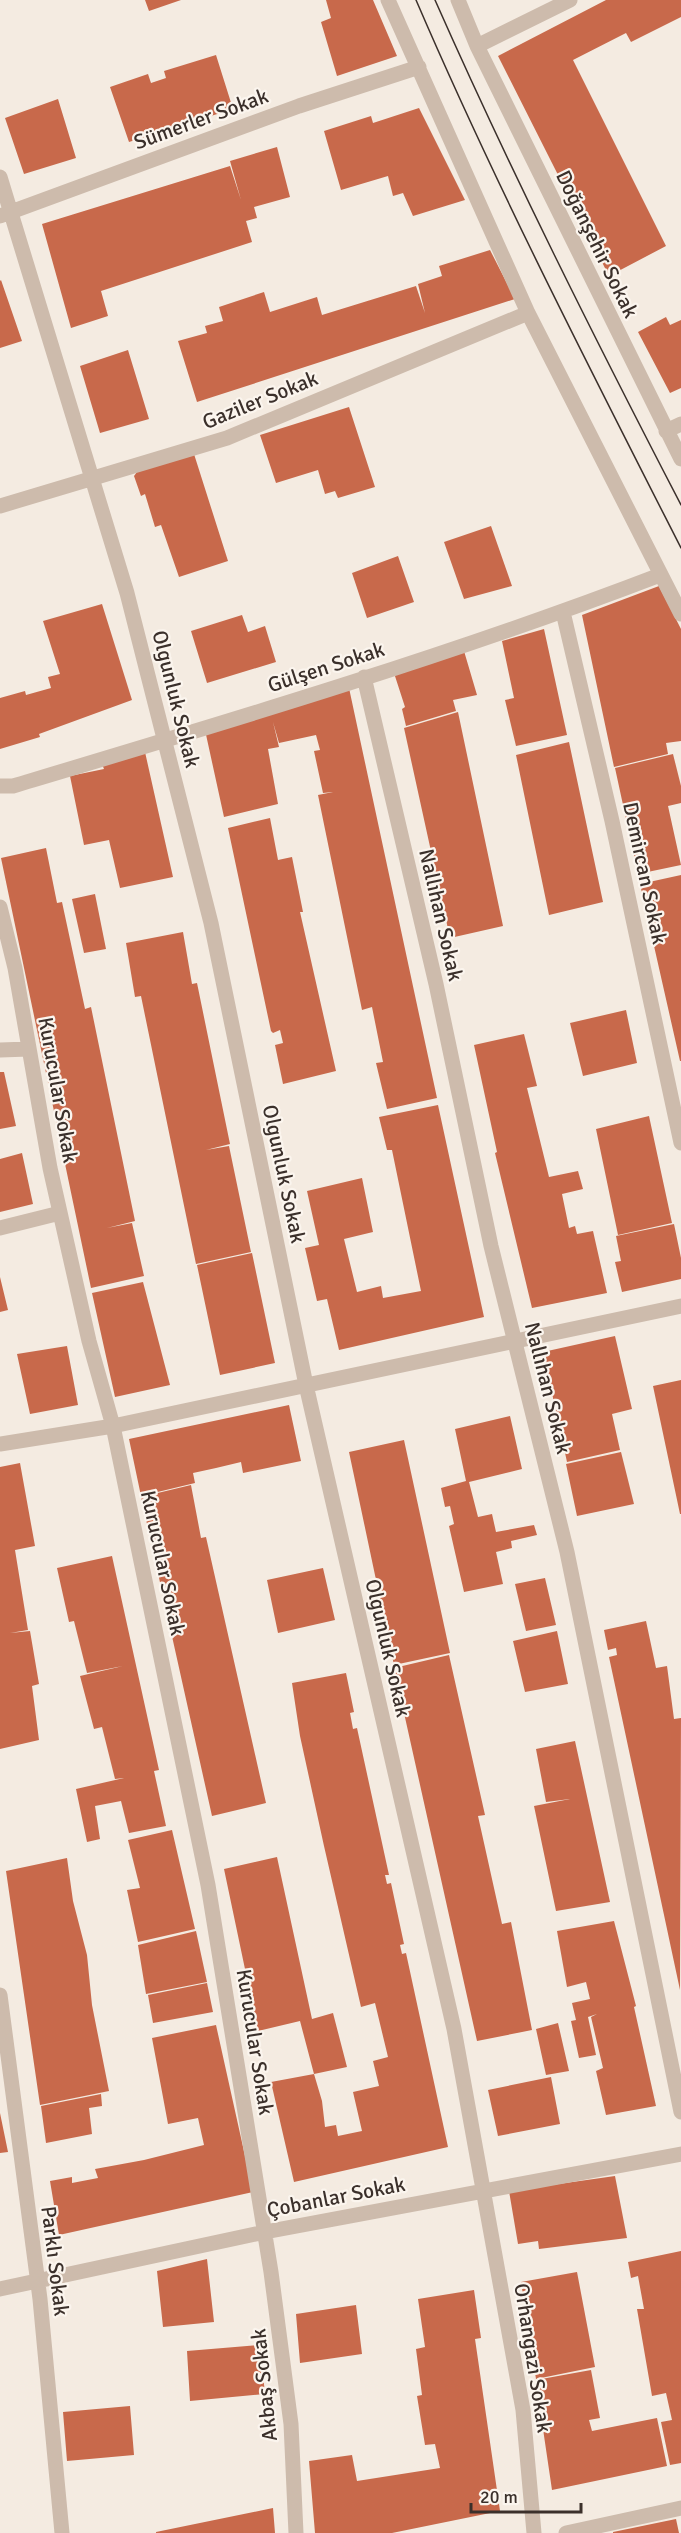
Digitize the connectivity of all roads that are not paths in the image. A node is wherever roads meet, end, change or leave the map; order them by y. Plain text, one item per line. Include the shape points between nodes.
1 (388, 0) edge
2 (458, 0) edge
3 (570, 0) edge
4 (477, 46) junction
5 (419, 67) junction
6 (0, 177) edge
7 (5, 214) edge
8 (528, 313) junction
9 (681, 424) edge
10 (666, 431) junction
11 (681, 459) edge
12 (94, 479) junction
13 (0, 506) edge
14 (660, 575) junction
15 (563, 612) junction
16 (681, 614) edge
17 (364, 676) junction
18 (164, 741) junction
19 (0, 786) edge
20 (0, 907) edge
21 (29, 1049) junction
22 (0, 1050) edge
23 (681, 1143) edge
24 (60, 1213) junction
25 (0, 1228) edge
26 (681, 1306) edge
27 (515, 1339) junction
28 (306, 1385) junction
29 (112, 1426) junction
30 (0, 1444) edge
31 (0, 1995) edge
32 (0, 2001) edge
33 (681, 2112) edge
34 (681, 2154) edge
35 (483, 2191) junction
36 (265, 2232) junction
37 (37, 2281) junction
38 (0, 2289) edge
39 (681, 2508) edge
40 (62, 2533) edge
41 (296, 2533) edge
42 (534, 2533) edge
43 (566, 2533) edge

1 - 5 street
2 - 4 street, Doğanşehir Sokak
3 - 4 street
4 - 10 street, Doğanşehir Sokak
5 - 7 street, Sümerler Sokak via 299,106
5 - 8 street
6 - 7 street, Olgunluk Sokak
7 - 12 street, Olgunluk Sokak
8 - 12 street, Gaziler Sokak via 227,438
8 - 14 street
9 - 10 street
10 - 11 street, Doğanşehir Sokak
12 - 13 street, Gaziler Sokak
12 - 18 street, Olgunluk Sokak
14 - 15 street, Gülşen Sokak
14 - 16 street
15 - 17 street, Gülşen Sokak
15 - 23 street, Demircan Sokak
17 - 18 street, Gülşen Sokak
17 - 27 street, Nallıhan Sokak
18 - 19 street, Gülşen Sokak via 13,786
18 - 28 street, Olgunluk Sokak via 211,923
20 - 21 street, Kurucular Sokak
21 - 22 street
21 - 24 street, Kurucular Sokak
24 - 25 street
24 - 29 street, Kurucular Sokak
26 - 27 street
27 - 28 street
27 - 33 street, Nallıhan Sokak via 567,1552
28 - 29 street
28 - 35 street, Olgunluk Sokak via 454,2029
29 - 30 street
29 - 36 street, Kurucular Sokak via 208,1885
31 - 32 street, Parklı Sokak
32 - 37 street, Parklı Sokak
34 - 35 street, Çobanlar Sokak
35 - 36 street, Çobanlar Sokak
35 - 42 street, Orhangazi Sokak via 523,2410
36 - 37 street, Çobanlar Sokak
36 - 41 street, Akbaş Sokak via 291,2424
37 - 38 street, Çobanlar Sokak
37 - 40 street, Parklı Sokak
39 - 43 street

